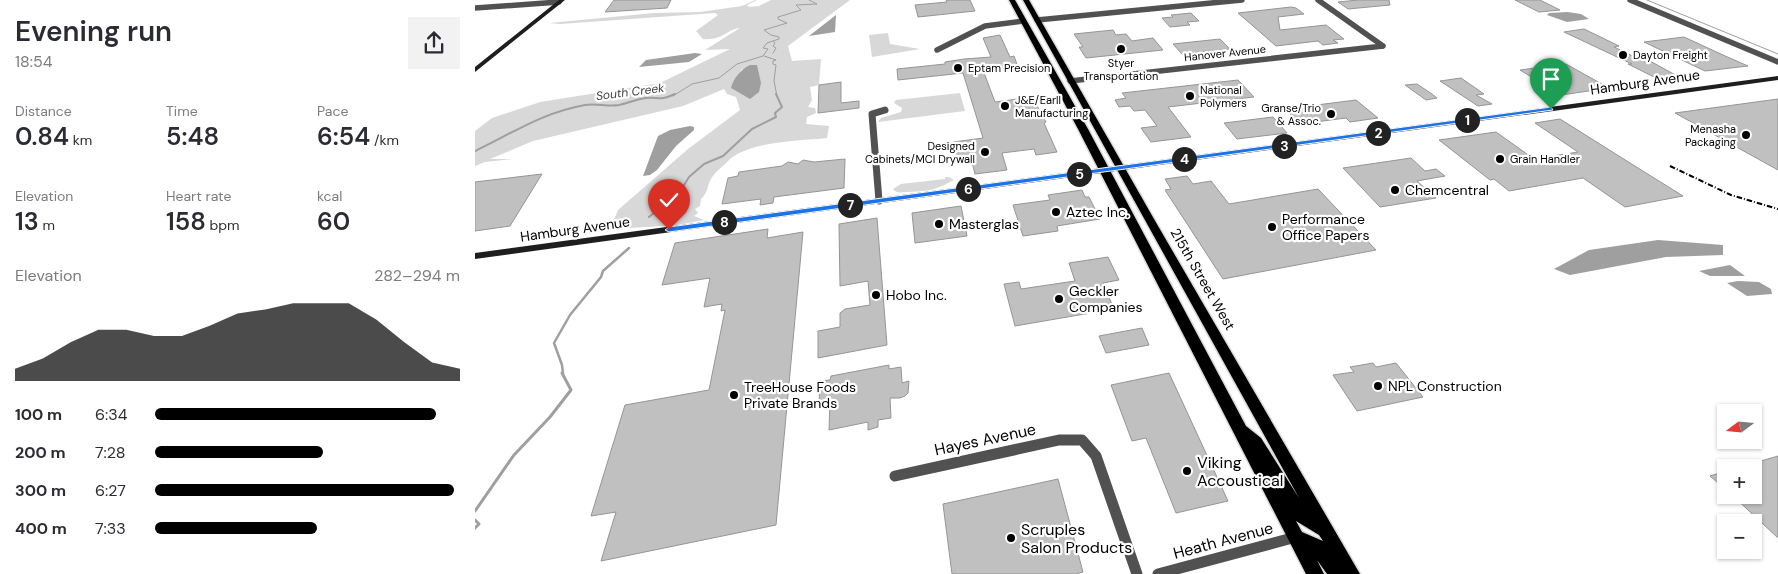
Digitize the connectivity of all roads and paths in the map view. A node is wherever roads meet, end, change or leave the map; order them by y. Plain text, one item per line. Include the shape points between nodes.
1 (1014, 0) edge
2 (1026, 0) edge
3 (1242, 0) edge
4 (1317, 0) edge
5 (1630, 0) edge
6 (560, 1) edge
7 (475, 8) edge
8 (1037, 20) junction
9 (1023, 21) junction
10 (937, 50) dead end
11 (1054, 51) junction
12 (1778, 62) edge
13 (475, 70) edge
14 (1778, 78) edge
15 (1070, 81) junction
16 (885, 110) dead end
17 (1119, 168) junction
18 (1105, 170) junction
19 (879, 201) junction
20 (475, 256) edge
21 (1233, 418) junction
22 (1082, 440) joint
23 (895, 476) dead end
24 (1327, 530) junction
25 (1296, 537) junction
26 (1137, 574) edge
27 (1158, 574) edge
28 (1315, 574) edge
29 (1337, 574) edge
30 (1351, 574) edge

1 - 8 main road via 1028,16
1 - 9 main road
2 - 8 main road, 215th Street West
3 - 8 street
4 - 15 street, Hanover Avenue via 1383,46
5 - 12 street
6 - 7 street
6 - 13 street
8 - 11 main road, 215th Street West
9 - 10 street via 985,26
9 - 11 main road via 1033,24
9 - 18 main road
11 - 15 main road, 215th Street West
14 - 17 street, Hamburg Avenue
15 - 17 main road, 215th Street West
16 - 19 street via 872,114
17 - 18 street, Hamburg Avenue
17 - 24 main road, 215th Street West
18 - 19 street, Hamburg Avenue
18 - 21 main road
19 - 20 street, Hamburg Avenue
21 - 24 main road via 1255,442 1299,513
21 - 25 main road
22 - 23 street, Hayes Avenue via 1059,440
22 - 26 street via 1096,456
24 - 30 main road, 215th Street West
25 - 27 street, Heath Avenue
25 - 28 main road
25 - 29 main road via 1319,548

